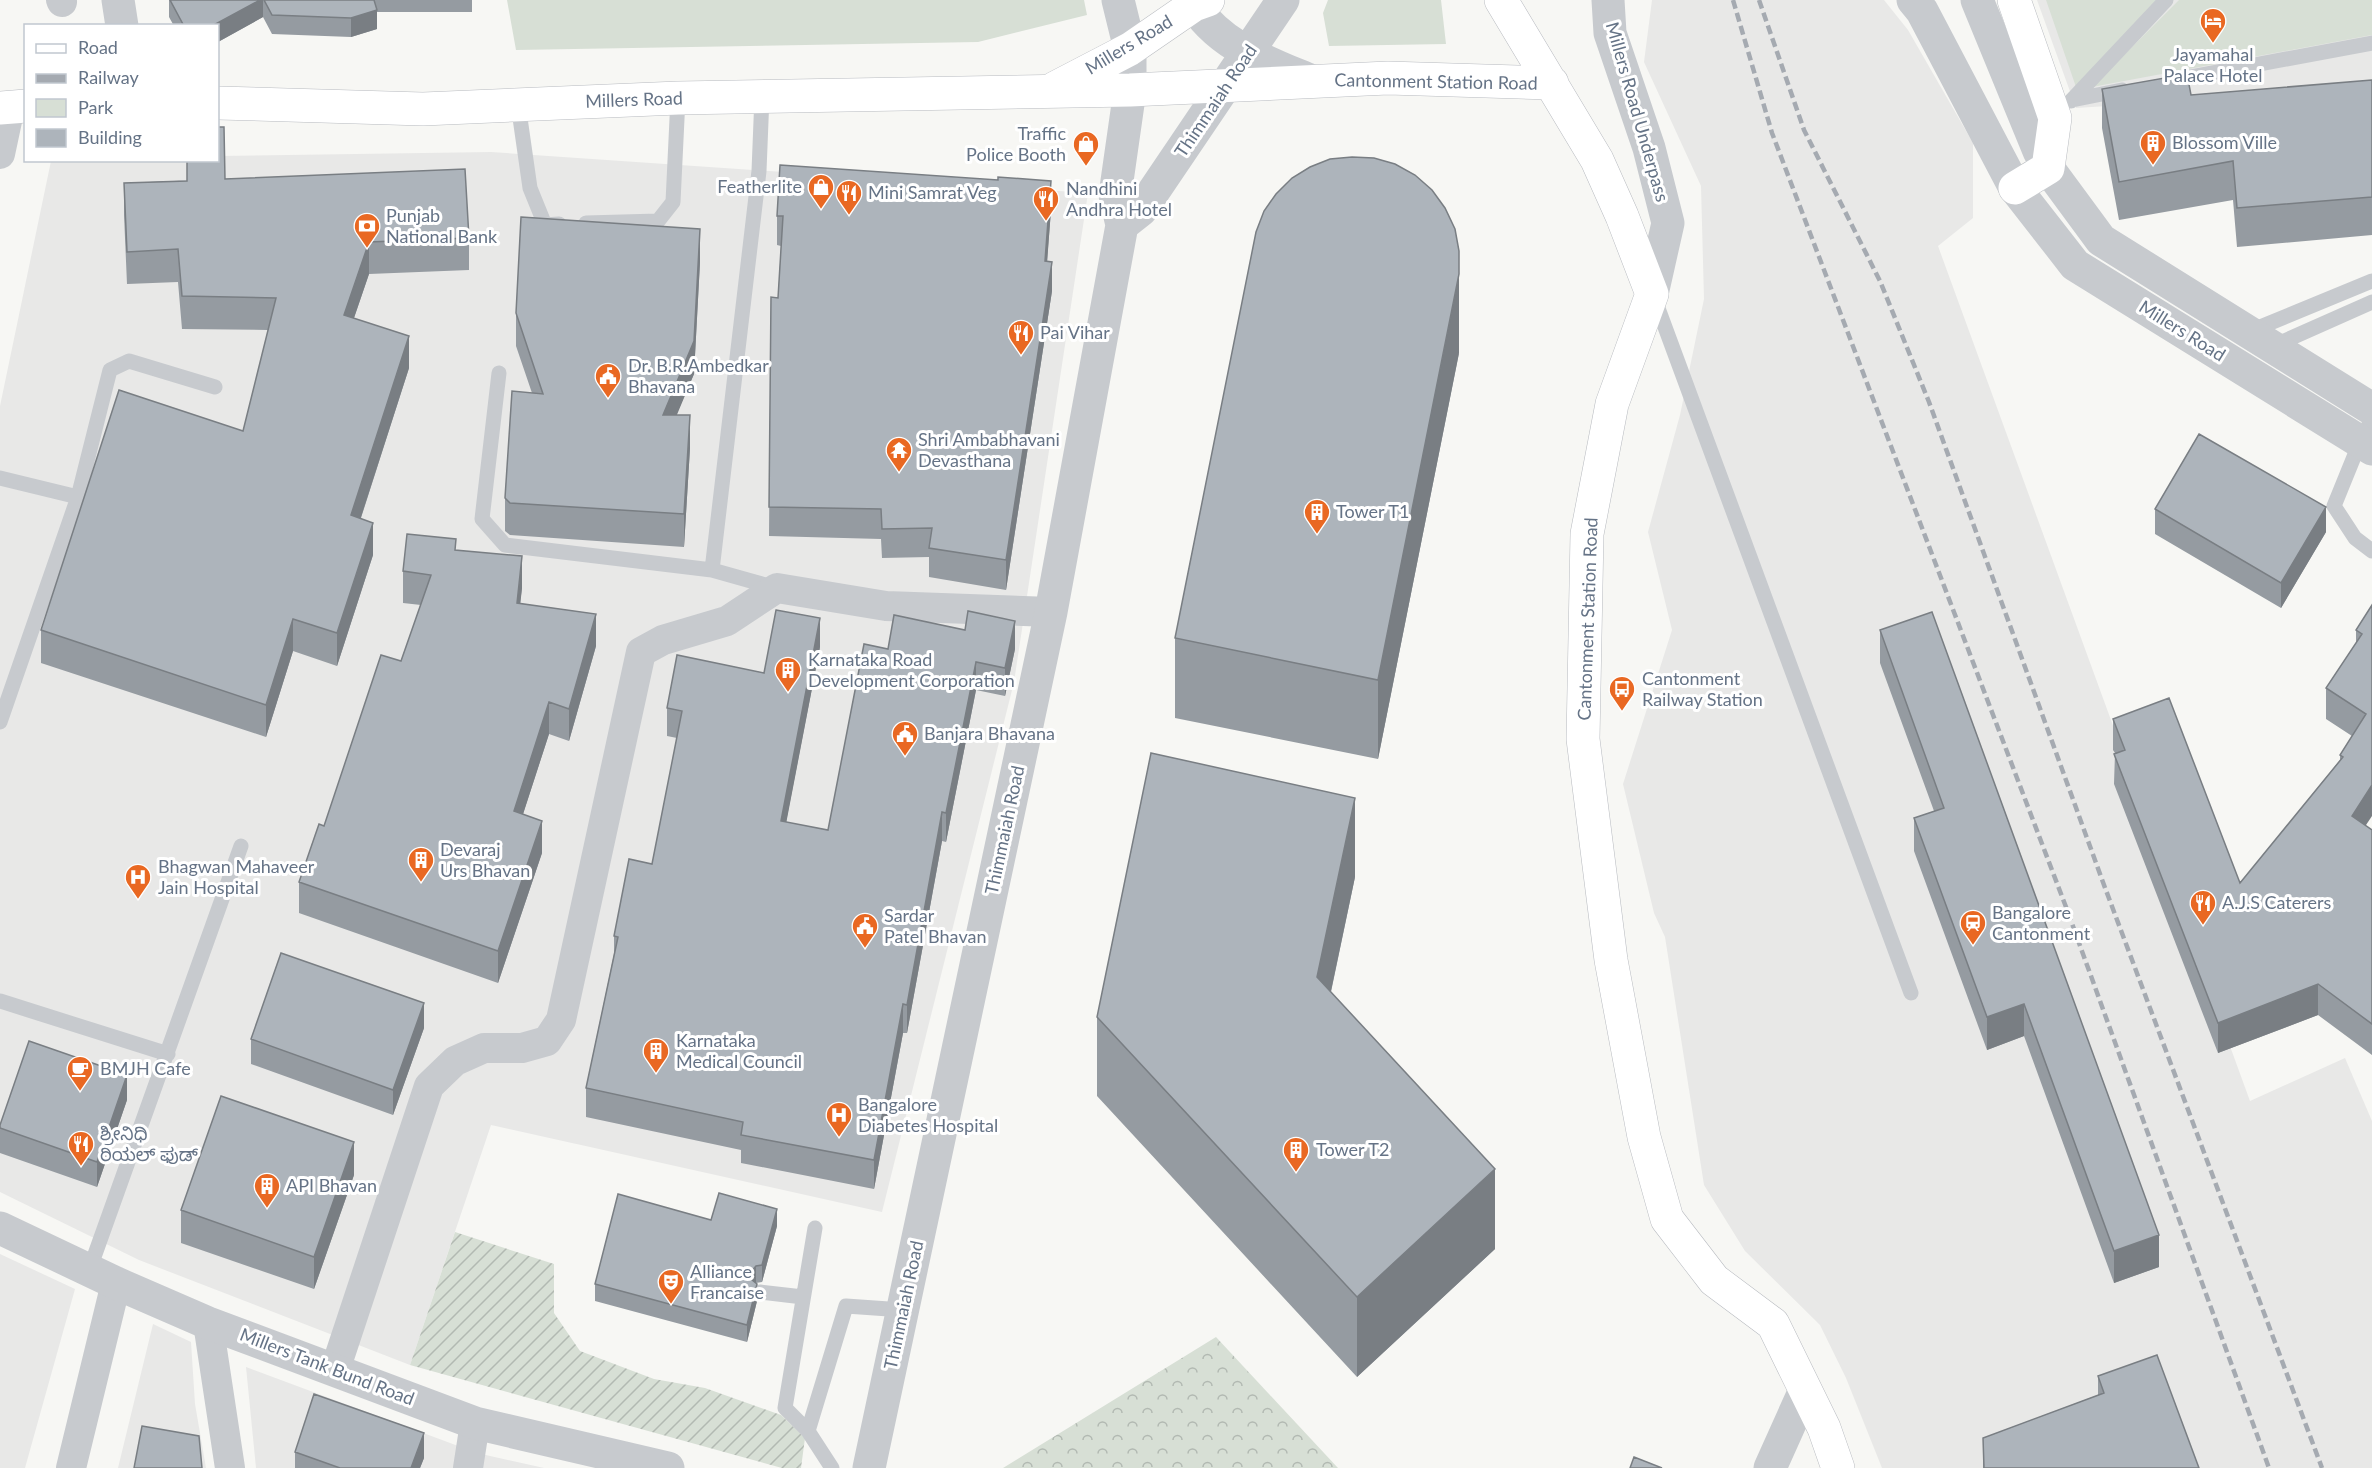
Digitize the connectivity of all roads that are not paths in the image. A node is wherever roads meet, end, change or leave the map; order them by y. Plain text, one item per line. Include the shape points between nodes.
1 (1118, 0) edge
2 (1283, 0) edge
3 (1501, 0) edge
4 (1608, 0) edge
5 (1913, 0) edge
6 (1977, 0) edge
7 (2014, 0) edge
8 (2166, 0) edge
9 (1198, 2) edge
10 (2372, 43) edge
11 (1130, 49) junction
12 (1248, 53) junction
13 (1312, 81) junction
14 (1552, 83) junction
15 (1227, 86) junction
16 (1051, 90) junction
17 (1130, 90) junction
18 (762, 96) junction
19 (678, 98) junction
20 (219, 103) edge
21 (518, 104) junction
22 (12, 107) edge
23 (2063, 109) junction
24 (0, 154) edge
25 (2048, 168) junction
26 (2015, 188) junction
27 (1122, 225) junction
28 (2372, 281) edge
29 (1653, 294) junction
30 (2372, 302) edge
31 (2260, 339) junction
32 (499, 373) dead end
33 (215, 387) dead end
34 (2372, 409) edge
35 (2368, 437) edge
36 (0, 478) edge
37 (78, 497) junction
38 (2372, 550) edge
39 (712, 570) junction
40 (777, 588) junction
41 (1051, 612) junction
42 (0, 722) edge
43 (241, 846) dead end
44 (1911, 993) dead end
45 (0, 1001) edge
46 (168, 1054) junction
47 (0, 1228) edge
48 (815, 1228) dead end
49 (103, 1277) junction
50 (760, 1292) dead end
51 (803, 1297) junction
52 (903, 1310) junction
53 (208, 1323) junction
54 (335, 1370) junction
55 (1805, 1390) junction
56 (475, 1423) junction
57 (808, 1431) junction
58 (70, 1468) edge
59 (230, 1468) edge
60 (468, 1468) edge
61 (668, 1468) edge
62 (832, 1468) edge
63 (869, 1468) edge
64 (1770, 1468) edge
65 (1838, 1468) edge

1 - 11 street, Thimmaiah Road
2 - 12 street, Thimmaiah Road
3 - 14 main road
4 - 29 street, Millers Road Underpass via 1611,33 1649,148 1668,223
5 - 26 street
6 - 25 street
7 - 23 main road
8 - 23 lane
9 - 11 main road, Millers Road
9 - 12 street via 1218,33
10 - 23 lane via 2147,85
11 - 16 main road, Millers Road
11 - 17 street, Thimmaiah Road
12 - 13 street
12 - 15 street, Thimmaiah Road
13 - 14 main road, Cantonment Station Road via 1388,78
13 - 15 main road, Cantonment Station Road
14 - 29 main road, Cantonment Station Road via 1597,160
15 - 17 main road, Cantonment Station Road
15 - 27 street, Thimmaiah Road via 1141,210
16 - 17 main road, Millers Road
16 - 18 main road, Millers Road
17 - 27 street, Thimmaiah Road via 1114,195
18 - 19 main road, Millers Road
18 - 39 lane via 759,171
19 - 21 main road, Millers Road
19 - 21 lane via 673,202 658,221 545,225 530,188
20 - 21 main road, Millers Road via 423,109
22 - 24 street
23 - 25 main road
25 - 26 main road
25 - 31 street, Millers Road via 2101,240
26 - 35 street, Millers Road via 2075,265
27 - 41 street, Thimmaiah Road
28 - 31 lane
29 - 44 lane
29 - 55 main road, Cantonment Station Road via 1612,404 1587,534 1583,739 1611,960 1644,1137 1667,1219 1714,1280 1773,1324
30 - 31 lane
31 - 34 street, Millers Road
32 - 39 lane via 482,519 505,544
33 - 37 lane via 129,361 110,370
35 - 38 lane via 2334,506 2355,538
36 - 37 lane
37 - 42 lane
39 - 40 lane
40 - 41 street via 886,606
40 - 54 street via 727,621 663,639 641,652 561,1020 547,1041 522,1048 484,1048 455,1061 429,1086
41 - 52 street, Thimmaiah Road
43 - 46 lane
45 - 46 lane
46 - 49 lane
47 - 49 street, Millers Tank Bund Road
48 - 51 lane
49 - 53 street, Millers Tank Bund Road
49 - 58 street
50 - 51 lane
51 - 57 lane via 785,1408
52 - 57 lane via 846,1306
52 - 63 street, Thimmaiah Road
53 - 54 street, Millers Tank Bund Road
53 - 59 street
54 - 56 street, Millers Tank Bund Road
55 - 64 street
55 - 65 main road, Cantonment Station Road
56 - 60 street
56 - 61 street, Millers Tank Bund Road
57 - 62 lane

